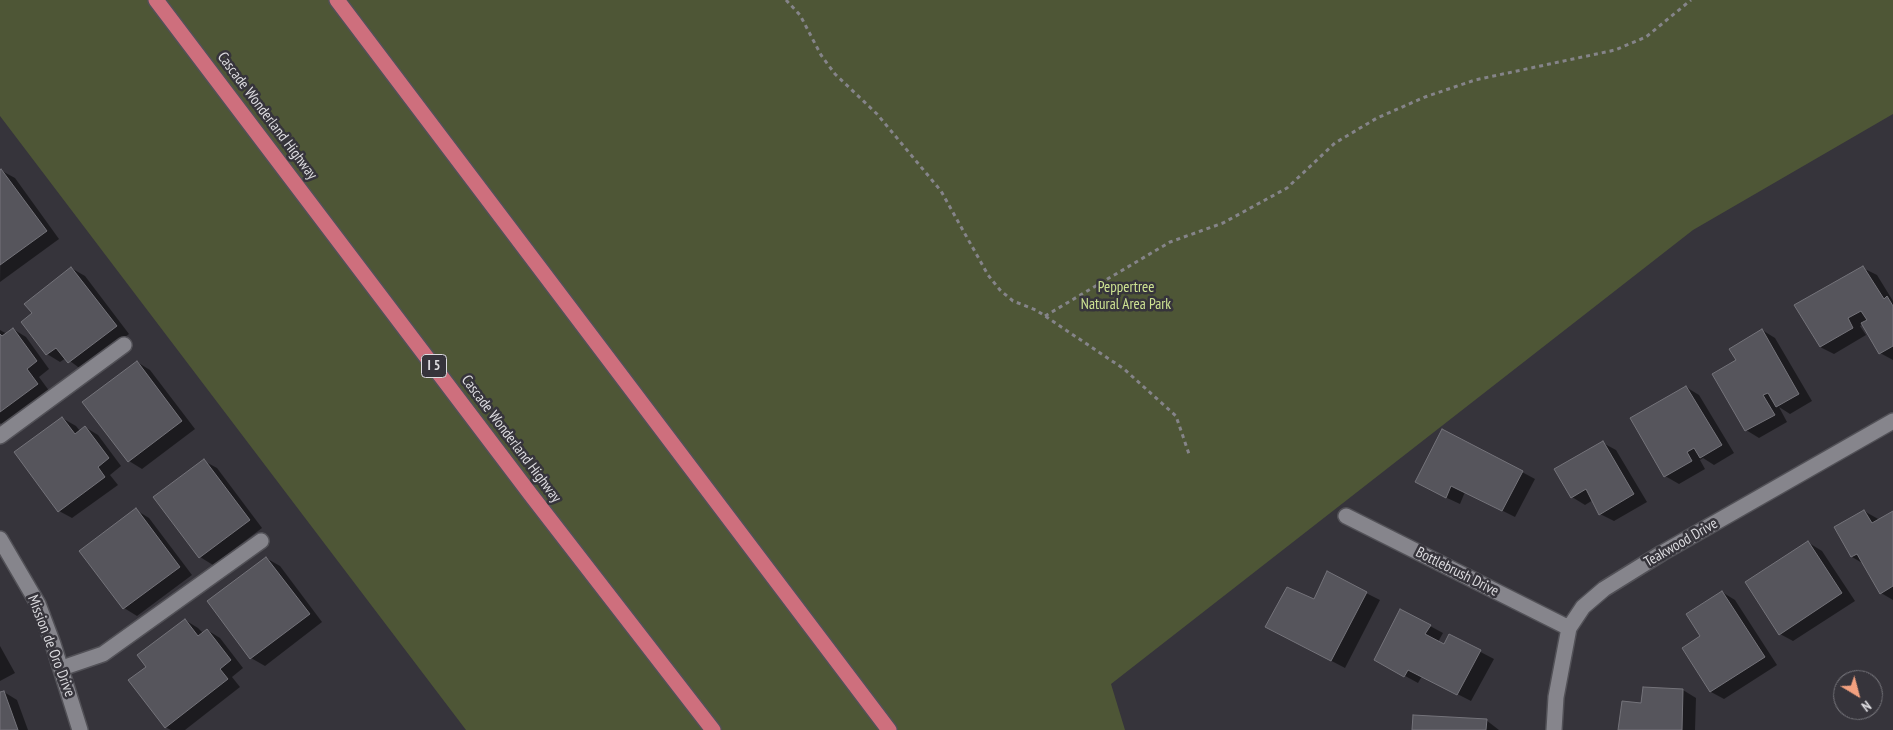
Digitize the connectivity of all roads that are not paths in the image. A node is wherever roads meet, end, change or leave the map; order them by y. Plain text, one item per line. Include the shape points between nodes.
1 (156, 0) edge
2 (337, 0) edge
3 (124, 345) dead end
4 (1893, 420) edge
5 (0, 436) edge
6 (1346, 516) dead end
7 (0, 539) edge
8 (261, 541) dead end
9 (1569, 628) junction
10 (62, 668) junction
11 (80, 730) edge
12 (713, 730) edge
13 (889, 730) edge
14 (1554, 730) edge

1 - 12 highway, Cascade Wonderland Highway / I 5
2 - 13 highway
3 - 5 street
4 - 9 street, Teakwood Drive via 1604,589 1583,607
6 - 9 street, Bottlebrush Drive
7 - 10 street, Mission de Oro Drive via 38,604
8 - 10 street via 103,654
9 - 14 street, Teakwood Drive via 1556,697
10 - 11 street, Mission de Oro Drive

